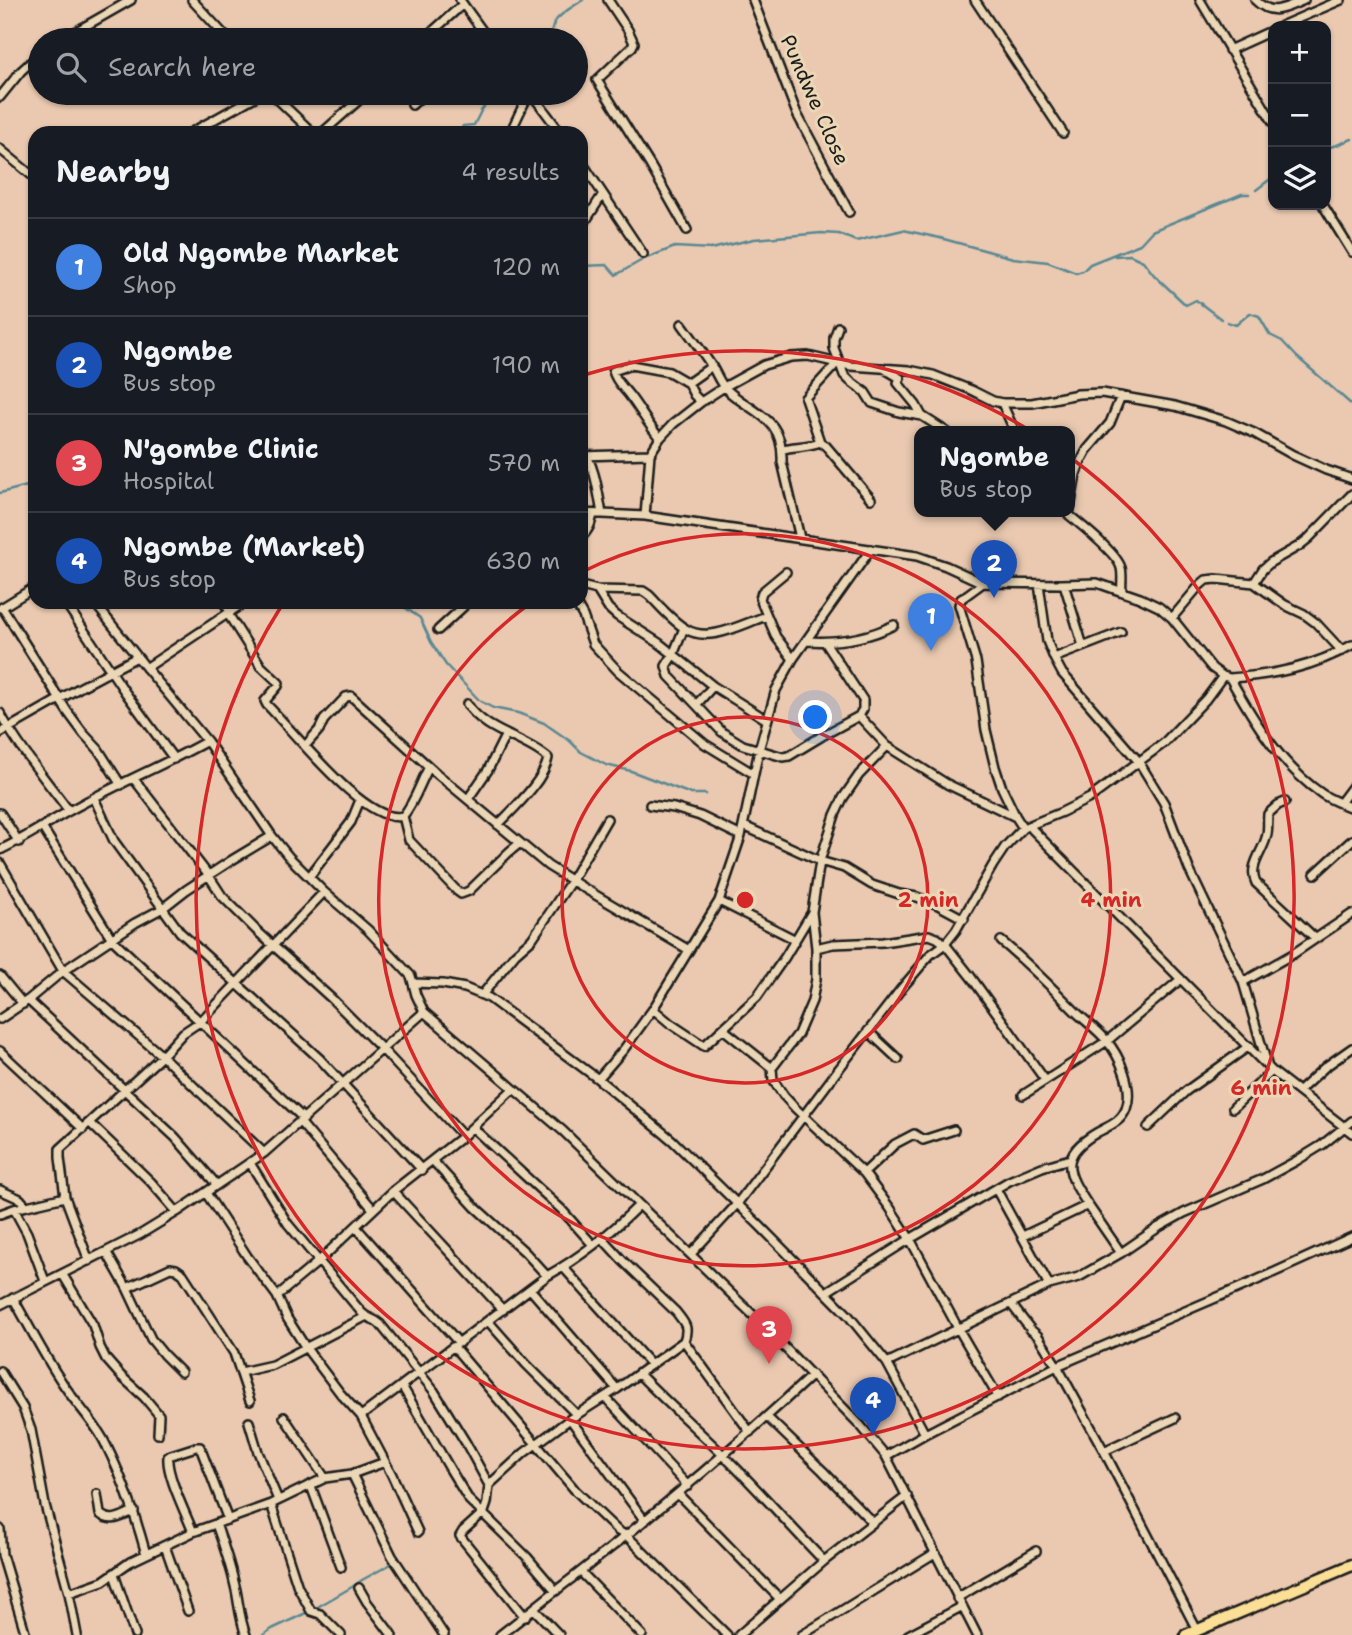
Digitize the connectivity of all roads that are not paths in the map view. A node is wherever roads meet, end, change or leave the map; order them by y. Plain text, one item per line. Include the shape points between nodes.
1 (131, 0) edge
2 (192, 0) edge
3 (608, 0) edge
4 (753, 0) edge
5 (975, 0) edge
6 (1200, 0) edge
7 (1255, 0) edge
8 (1304, 0) edge
9 (1341, 0) edge
10 (461, 2) edge
11 (1293, 21) edge
12 (82, 28) edge
13 (218, 28) edge
14 (435, 28) edge
15 (479, 28) edge
16 (1268, 32) edge
17 (1229, 50) junction
18 (28, 65) edge
19 (0, 97) edge
20 (240, 105) edge
21 (284, 105) edge
22 (352, 105) edge
23 (524, 105) edge
24 (539, 105) edge
25 (1268, 114) edge
26 (203, 126) edge
27 (306, 126) edge
28 (329, 126) edge
29 (514, 126) edge
30 (556, 126) edge
31 (1063, 133) dead end
32 (0, 149) edge
33 (28, 172) edge
34 (588, 172) edge
35 (603, 194) junction
36 (1326, 210) edge
37 (849, 212) dead end
38 (588, 217) edge
39 (687, 230) dead end
40 (1352, 252) edge
41 (643, 254) dead end
42 (682, 324) dead end
43 (838, 327) dead end
44 (838, 362) junction
45 (712, 366) junction
46 (882, 367) junction
47 (688, 383) junction
48 (724, 387) junction
49 (1121, 396) junction
50 (701, 402) junction
51 (1002, 403) junction
52 (922, 416) junction
53 (938, 426) edge
54 (1012, 426) edge
55 (660, 438) junction
56 (820, 442) junction
57 (783, 449) junction
58 (650, 453) junction
59 (588, 456) edge
60 (588, 465) edge
61 (1075, 478) edge
62 (1352, 479) edge
63 (1352, 494) edge
64 (871, 499) dead end
65 (588, 514) edge
66 (593, 514) junction
67 (602, 514) junction
68 (645, 516) junction
69 (1071, 517) edge
70 (588, 529) edge
71 (800, 538) junction
72 (871, 549) junction
73 (786, 572) dead end
74 (983, 583) junction
75 (1254, 583) junction
76 (1039, 584) junction
77 (1064, 584) junction
78 (588, 588) edge
79 (597, 590) junction
80 (28, 591) edge
81 (1122, 591) junction
82 (1, 608) edge
83 (70, 609) edge
84 (99, 609) edge
85 (227, 609) edge
86 (235, 609) edge
87 (461, 609) edge
88 (579, 609) edge
89 (230, 613) junction
90 (767, 616) junction
91 (1172, 618) junction
92 (894, 625) dead end
93 (684, 628) junction
94 (438, 630) dead end
95 (1121, 632) dead end
96 (807, 642) junction
97 (825, 642) junction
98 (1352, 645) edge
99 (1083, 646) junction
100 (1342, 651) junction
101 (673, 655) junction
102 (137, 657) junction
103 (1054, 658) junction
104 (793, 659) junction
105 (146, 668) junction
106 (111, 670) junction
107 (1227, 677) junction
108 (713, 686) junction
109 (60, 699) junction
110 (467, 704) dead end
111 (697, 704) junction
112 (0, 713) edge
113 (859, 716) junction
114 (767, 720) junction
115 (8, 728) junction
116 (0, 733) edge
117 (506, 734) junction
118 (207, 741) junction
119 (304, 746) junction
120 (887, 746) junction
121 (759, 750) junction
122 (174, 759) junction
123 (1139, 762) junction
124 (429, 767) junction
125 (754, 774) junction
126 (134, 779) junction
127 (121, 785) junction
128 (1352, 787) edge
129 (94, 798) junction
130 (468, 799) junction
131 (360, 800) junction
132 (1285, 802) dead end
133 (1340, 803) junction
134 (650, 805) dead end
135 (1352, 808) edge
136 (69, 811) junction
137 (0, 813) edge
138 (403, 816) junction
139 (1016, 817) junction
140 (607, 819) dead end
141 (498, 825) junction
142 (744, 826) junction
143 (41, 827) junction
144 (1026, 827) junction
145 (272, 836) junction
146 (741, 836) junction
147 (1352, 841) edge
148 (19, 842) junction
149 (520, 843) junction
150 (0, 850) edge
151 (820, 862) junction
152 (0, 863) edge
153 (1315, 874) dead end
154 (209, 876) junction
155 (309, 877) junction
156 (571, 881) junction
157 (324, 892) junction
158 (719, 901) junction
159 (163, 908) junction
160 (812, 912) junction
161 (1352, 914) edge
162 (964, 919) junction
163 (1315, 938) junction
164 (112, 939) junction
165 (794, 939) junction
166 (1001, 941) dead end
167 (945, 944) junction
168 (272, 945) junction
169 (816, 948) junction
170 (689, 950) junction
171 (62, 971) junction
172 (0, 975) edge
173 (1181, 979) junction
174 (236, 982) junction
175 (1243, 982) junction
176 (413, 983) junction
177 (482, 995) junction
178 (26, 1002) junction
179 (653, 1009) junction
180 (424, 1012) junction
181 (0, 1019) edge
182 (201, 1021) junction
183 (723, 1029) junction
184 (868, 1031) junction
185 (1107, 1041) junction
186 (1249, 1046) junction
187 (1352, 1048) edge
188 (382, 1049) junction
189 (0, 1051) edge
190 (162, 1056) junction
191 (898, 1059) dead end
192 (772, 1068) junction
193 (1269, 1068) junction
194 (598, 1079) junction
195 (1045, 1080) junction
196 (343, 1084) junction
197 (513, 1089) junction
198 (125, 1090) junction
199 (1299, 1091) junction
200 (1023, 1095) dead end
201 (1233, 1108) dead end
202 (804, 1116) junction
203 (302, 1120) junction
204 (1352, 1121) edge
205 (90, 1123) junction
206 (1148, 1127) dead end
207 (1344, 1127) junction
208 (473, 1128) junction
209 (83, 1129) junction
210 (954, 1130) dead end
211 (1352, 1133) edge
212 (463, 1136) junction
213 (264, 1153) junction
214 (1070, 1159) junction
215 (433, 1161) junction
216 (250, 1163) junction
217 (422, 1170) junction
218 (864, 1173) junction
219 (217, 1185) junction
220 (996, 1189) junction
221 (0, 1190) edge
222 (393, 1192) junction
223 (206, 1193) junction
224 (65, 1197) junction
225 (737, 1204) junction
226 (639, 1205) junction
227 (1088, 1205) junction
228 (26, 1206) junction
229 (14, 1209) junction
230 (373, 1209) junction
231 (177, 1212) junction
232 (0, 1214) edge
233 (356, 1227) junction
234 (1023, 1237) junction
235 (1352, 1237) edge
236 (602, 1238) junction
237 (910, 1239) junction
238 (593, 1245) junction
239 (107, 1252) junction
240 (1121, 1253) junction
241 (691, 1254) junction
242 (89, 1261) junction
243 (319, 1261) junction
244 (563, 1267) junction
245 (63, 1275) junction
246 (547, 1276) junction
247 (45, 1282) junction
248 (1049, 1285) junction
249 (127, 1288) junction
250 (530, 1289) junction
251 (826, 1292) junction
252 (277, 1296) junction
253 (13, 1298) junction
254 (1, 1303) edge
255 (1011, 1304) junction
256 (503, 1310) junction
257 (365, 1317) junction
258 (488, 1321) junction
259 (959, 1330) junction
260 (684, 1341) junction
261 (456, 1345) junction
262 (306, 1348) junction
263 (887, 1363) junction
264 (651, 1365) junction
265 (1057, 1366) junction
266 (0, 1371) edge
267 (181, 1372) dead end
268 (241, 1372) junction
269 (421, 1373) junction
270 (639, 1374) junction
271 (812, 1375) junction
272 (402, 1386) junction
273 (617, 1389) junction
274 (605, 1397) junction
275 (998, 1397) junction
276 (250, 1401) dead end
277 (361, 1416) junction
278 (284, 1417) dead end
279 (573, 1417) junction
280 (767, 1417) junction
281 (1175, 1418) dead end
282 (249, 1422) dead end
283 (750, 1432) junction
284 (158, 1434) dead end
285 (925, 1434) junction
286 (536, 1444) junction
287 (1104, 1451) junction
288 (723, 1455) junction
289 (886, 1456) junction
290 (385, 1462) junction
291 (352, 1474) junction
292 (325, 1478) junction
293 (489, 1485) junction
294 (310, 1486) junction
295 (688, 1486) junction
296 (97, 1494) dead end
297 (678, 1494) junction
298 (907, 1496) junction
299 (275, 1502) junction
300 (134, 1511) junction
301 (484, 1512) junction
302 (228, 1520) junction
303 (645, 1521) junction
304 (872, 1522) junction
305 (216, 1524) junction
306 (0, 1529) edge
307 (193, 1532) junction
308 (418, 1532) dead end
309 (627, 1536) junction
310 (165, 1546) junction
311 (1036, 1551) dead end
312 (935, 1553) junction
313 (146, 1554) junction
314 (824, 1561) junction
315 (1352, 1565) edge
316 (341, 1567) dead end
317 (581, 1572) junction
318 (114, 1574) junction
319 (359, 1588) dead end
320 (556, 1591) junction
321 (69, 1593) junction
322 (957, 1598) junction
323 (780, 1599) junction
324 (961, 1607) junction
325 (534, 1609) junction
326 (188, 1611) dead end
327 (525, 1617) junction
328 (1196, 1630) junction
329 (910, 1634) edge
330 (26, 1635) edge
331 (76, 1635) edge
332 (135, 1635) edge
333 (246, 1635) edge
334 (341, 1635) edge
335 (392, 1635) edge
336 (444, 1635) edge
337 (500, 1635) edge
338 (559, 1635) edge
339 (642, 1635) edge
340 (727, 1635) edge
341 (739, 1635) edge
342 (802, 1635) edge
343 (977, 1635) edge
344 (1186, 1635) edge

1 - 12 street
2 - 13 street
3 - 39 street via 634,43 597,80
4 - 37 street, Pundwe Close via 797,114
5 - 31 street
6 - 17 street
7 - 8 street via 1276,10
9 - 11 street
10 - 14 street
10 - 15 street
16 - 17 street
17 - 25 street
18 - 19 street
20 - 26 street
21 - 27 street
22 - 28 street
23 - 29 street
24 - 30 street
32 - 33 street
34 - 35 street
35 - 38 street
35 - 41 street
36 - 40 street
42 - 45 street
43 - 44 street via 834,348
44 - 46 street
44 - 48 street via 791,357 764,365
44 - 52 street via 872,403
44 - 56 street via 805,398
45 - 47 street
45 - 48 street
46 - 51 street via 933,375
46 - 52 street via 900,379 898,383
47 - 50 street
47 - 55 street via 651,368 631,365 613,371
48 - 50 street
48 - 57 street via 771,424
49 - 51 street via 1078,394 1032,403
49 - 61 street via 1110,423 1087,450
49 - 62 street via 1226,421
50 - 55 street
51 - 54 street
52 - 53 street
55 - 58 street
56 - 57 street
56 - 64 street
57 - 71 street
58 - 59 street
58 - 68 street
60 - 67 street
63 - 75 street via 1309,538 1271,562
65 - 66 street
66 - 67 street
66 - 70 street
67 - 68 street
68 - 71 street
69 - 81 street via 1117,559
71 - 72 street
72 - 74 street via 917,556
72 - 96 street
73 - 90 street via 760,596
74 - 76 street
74 - 139 street via 958,605 976,661 995,767
75 - 91 street via 1206,580
75 - 100 street via 1316,623
76 - 77 street
76 - 103 street
77 - 81 street via 1097,583
77 - 99 street
78 - 79 street
79 - 93 street via 643,591
79 - 101 street via 617,616
80 - 82 street
81 - 91 street via 1159,607
82 - 109 street
83 - 106 street
84 - 102 street
85 - 89 street
86 - 89 street
87 - 94 street
88 - 125 street via 593,644 618,671 705,744
89 - 105 street
89 - 119 street via 261,666 279,683 265,703
90 - 93 street via 710,634
90 - 104 street
91 - 107 street via 1212,668
92 - 97 street via 869,636
93 - 101 street
95 - 99 street
96 - 97 street
96 - 104 street
97 - 113 street via 863,700
98 - 100 street
99 - 103 street
100 - 107 street via 1287,671
101 - 108 street
101 - 111 street via 666,666 669,677
102 - 105 street
102 - 106 street
103 - 123 street
104 - 114 street
105 - 118 street
106 - 109 street
106 - 122 street
107 - 123 street via 1164,743
107 - 133 street via 1271,744 1307,783
108 - 111 street
108 - 114 street
109 - 115 street
109 - 127 street
110 - 117 street via 482,720
111 - 121 street via 722,732
112 - 115 street
113 - 120 street
113 - 121 street via 789,756
114 - 121 street
115 - 116 street
115 - 136 street
117 - 130 street
117 - 141 street via 548,760
118 - 122 street
118 - 145 street
119 - 124 street via 351,696
119 - 131 street
120 - 139 street via 947,784
120 - 151 street via 843,797
121 - 125 street
122 - 126 street
123 - 144 street via 1090,798
123 - 175 street via 1164,803 1189,869
124 - 130 street
124 - 138 street
125 - 142 street
126 - 127 street
126 - 154 street
127 - 129 street
128 - 133 street
129 - 136 street
129 - 159 street via 114,841
130 - 141 street
131 - 138 street via 382,814
131 - 155 street via 351,822
132 - 163 street via 1268,814 1267,837 1252,875 1255,883
133 - 135 street
134 - 146 street via 700,816
136 - 143 street
137 - 148 street
138 - 149 street via 409,840 461,894
139 - 144 street
140 - 156 street
141 - 149 street
142 - 146 street
142 - 151 street
143 - 148 street
143 - 164 street
144 - 162 street via 1005,847
144 - 173 street
145 - 154 street
145 - 155 street
146 - 158 street
147 - 153 street
148 - 150 street
149 - 156 street
151 - 160 street
151 - 162 street
152 - 171 street
154 - 159 street
154 - 168 street via 222,896
155 - 157 street
156 - 170 street
156 - 177 street via 532,939
157 - 168 street
157 - 176 street via 368,930
158 - 165 street
158 - 170 street
159 - 164 street
159 - 174 street via 180,932
160 - 165 street
160 - 169 street
161 - 163 street
162 - 167 street
163 - 175 street
164 - 171 street
164 - 182 street
165 - 183 street via 757,997
166 - 185 street
167 - 169 street via 929,935
167 - 184 street via 930,955
167 - 195 street
168 - 174 street
168 - 188 street
169 - 192 street via 816,979 807,1015
170 - 179 street
171 - 178 street
171 - 190 street
172 - 178 street
173 - 185 street
173 - 186 street
174 - 182 street
174 - 196 street
175 - 193 street
176 - 177 street via 443,984
176 - 180 street
177 - 194 street
178 - 181 street
178 - 198 street
179 - 183 street via 701,1045
179 - 194 street
180 - 188 street
180 - 197 street
182 - 190 street
182 - 203 street
183 - 192 street
184 - 191 street
184 - 202 street
185 - 195 street
185 - 214 street via 1127,1076 1127,1108 1121,1118 1073,1151
186 - 193 street
186 - 206 street via 1186,1090
187 - 199 street
188 - 196 street
188 - 212 street
189 - 209 street
190 - 198 street
190 - 213 street
192 - 202 street via 777,1087
193 - 199 street
193 - 201 street
194 - 225 street via 672,1140
195 - 200 street
196 - 203 street
196 - 217 street
197 - 208 street
197 - 226 street
198 - 205 street
198 - 219 street
199 - 207 street
202 - 218 street
202 - 225 street
203 - 213 street
203 - 230 street
204 - 207 street
205 - 209 street
205 - 231 street
207 - 211 street
207 - 240 street via 1297,1161 1184,1213
208 - 212 street
208 - 238 street
209 - 224 street via 59,1152
210 - 218 street via 923,1140 916,1134 908,1137
212 - 215 street
213 - 216 street
214 - 220 street
214 - 227 street via 1072,1181
215 - 217 street
215 - 246 street
216 - 219 street
216 - 243 street via 288,1224
217 - 222 street
218 - 237 street
219 - 223 street
220 - 234 street
220 - 237 street
221 - 228 street
222 - 230 street
222 - 256 street
223 - 231 street
223 - 252 street
224 - 228 street
224 - 242 street
225 - 241 street
225 - 251 street
226 - 236 street
226 - 241 street
227 - 234 street
227 - 240 street
228 - 229 street
229 - 232 street
229 - 247 street
230 - 233 street
231 - 239 street
233 - 243 street
233 - 261 street
234 - 248 street
235 - 265 street
236 - 238 street
236 - 260 street via 683,1321
237 - 251 street
237 - 259 street
238 - 244 street
239 - 242 street
239 - 249 street
240 - 248 street via 1079,1277
241 - 271 street
242 - 245 street
243 - 252 street
243 - 257 street
244 - 246 street
244 - 264 street
245 - 247 street
245 - 284 street via 93,1325 106,1359 159,1415
246 - 250 street
247 - 253 street
248 - 255 street
249 - 267 street via 151,1339
249 - 268 street via 170,1268 183,1274 234,1353
250 - 256 street
250 - 273 street
251 - 263 street
252 - 262 street
253 - 254 street
253 - 300 street via 68,1391 102,1437
255 - 259 street
255 - 265 street
256 - 258 street
257 - 262 street
257 - 269 street via 380,1324
258 - 261 street
258 - 279 street
259 - 263 street
259 - 275 street
260 - 264 street
260 - 283 street
261 - 269 street
261 - 286 street
262 - 268 street via 272,1365
262 - 277 street
263 - 285 street
264 - 270 street
265 - 275 street
265 - 287 street
266 - 321 street via 31,1430
268 - 276 street
269 - 272 street
269 - 293 street
270 - 273 street
270 - 288 street
271 - 280 street
271 - 289 street
272 - 277 street
272 - 301 street via 469,1500
273 - 274 street
274 - 279 street
274 - 295 street
275 - 285 street
277 - 290 street
278 - 292 street
279 - 286 street
279 - 303 street
280 - 283 street
280 - 304 street
281 - 287 street
282 - 299 street
283 - 288 street
285 - 289 street
286 - 293 street
286 - 309 street via 575,1490
287 - 328 street
288 - 295 street
288 - 314 street
289 - 298 street
290 - 291 street
290 - 308 street
291 - 292 street
291 - 336 street via 392,1556
292 - 294 street
293 - 301 street
294 - 299 street
294 - 316 street
295 - 297 street
296 - 300 street via 100,1514 106,1519
297 - 303 street
297 - 323 street
298 - 304 street
298 - 312 street
299 - 302 street
299 - 334 street via 298,1587 311,1611
300 - 313 street
301 - 320 street
301 - 327 street via 460,1536
302 - 305 street
302 - 307 street via 200,1447 172,1455 167,1461 171,1476
303 - 309 street
304 - 314 street
305 - 307 street
305 - 333 street
306 - 330 street via 2,1555
307 - 310 street
309 - 317 street
309 - 340 street
310 - 313 street
310 - 326 street
311 - 322 street
312 - 322 street
312 - 342 street
313 - 318 street
314 - 323 street
315 - 328 main road
317 - 320 street
317 - 339 street
318 - 321 street
318 - 332 street
319 - 335 street
320 - 325 street
321 - 331 street
322 - 324 street
323 - 341 street
324 - 329 street
324 - 343 street
325 - 327 street
325 - 338 street
327 - 337 street
328 - 344 main road

